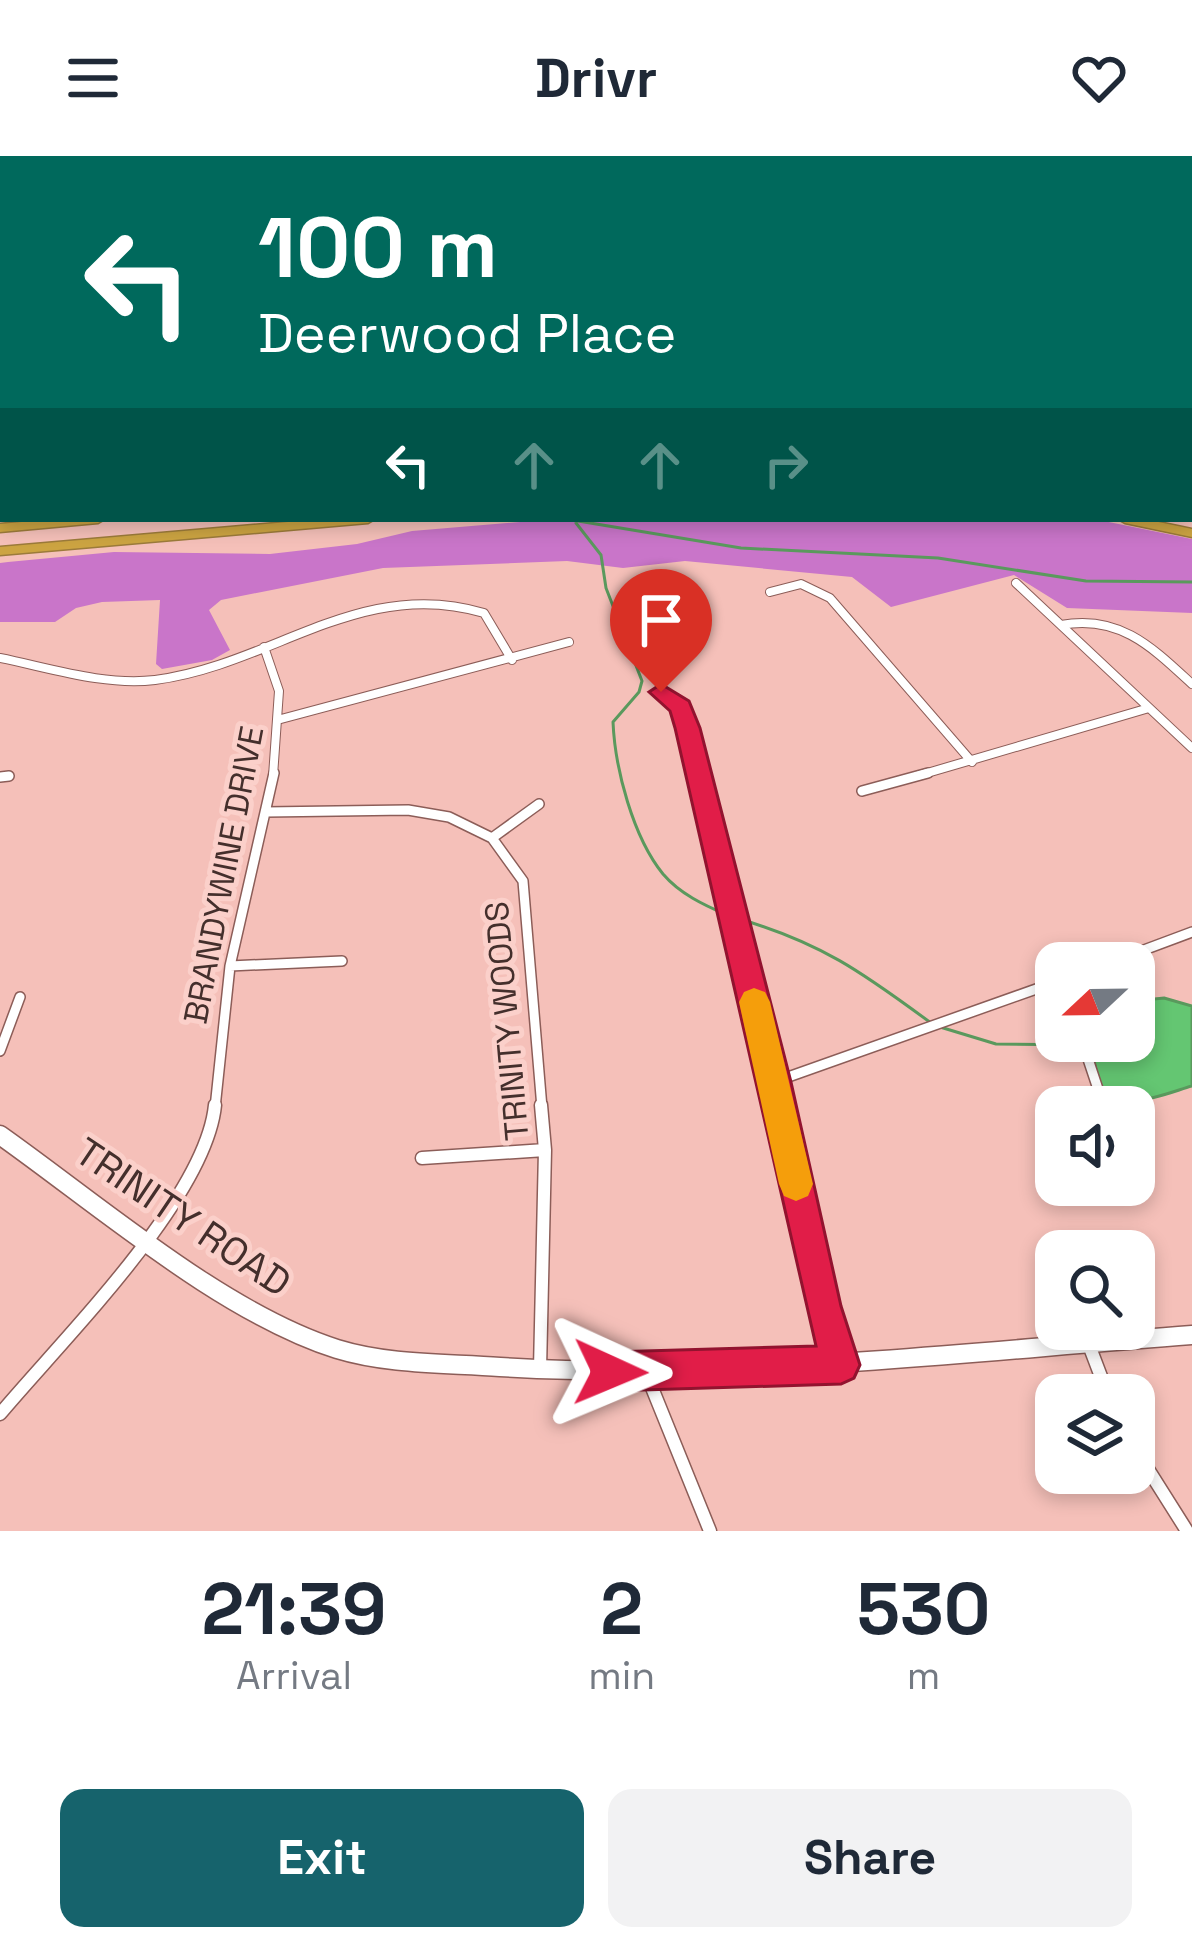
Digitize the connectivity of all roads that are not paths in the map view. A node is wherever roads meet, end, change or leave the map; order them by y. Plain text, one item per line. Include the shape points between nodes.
1 (65, 522) edge
2 (334, 522) edge
3 (1139, 522) edge
4 (0, 528) edge
5 (1192, 533) edge
6 (0, 551) edge
7 (1016, 583) dead end
8 (770, 592) dead end
9 (1061, 625) junction
10 (569, 642) dead end
11 (264, 647) junction
12 (0, 658) edge
13 (512, 660) junction
14 (1192, 684) edge
15 (661, 692) dead end
16 (1149, 708) junction
17 (281, 719) junction
18 (1192, 748) edge
19 (972, 762) junction
20 (862, 790) dead end
21 (539, 803) dead end
22 (266, 812) junction
23 (492, 838) junction
24 (1192, 932) edge
25 (1155, 946) edge
26 (341, 961) dead end
27 (230, 966) junction
28 (1035, 989) edge
29 (20, 997) dead end
30 (0, 1051) edge
31 (774, 1082) junction
32 (0, 1136) edge
33 (545, 1150) junction
34 (422, 1158) dead end
35 (147, 1239) junction
36 (1192, 1335) edge
37 (1155, 1339) edge
38 (1035, 1349) edge
39 (841, 1365) junction
40 (540, 1369) junction
41 (646, 1373) junction
42 (0, 1414) edge
43 (1155, 1480) edge
44 (710, 1531) edge
45 (1187, 1531) edge

1 - 4 highway
2 - 6 highway
3 - 5 highway
7 - 9 street
8 - 19 street via 801,584 830,598
9 - 14 street via 1094,619 1124,626
9 - 16 street
10 - 13 street
11 - 12 street via 153,680 108,680
11 - 13 street via 357,610 451,603 484,613
11 - 17 street, BRANDYWINE DRIVE
13 - 17 street
15 - 31 street via 681,706
16 - 18 street
16 - 19 street
17 - 22 street, BRANDYWINE DRIVE
19 - 20 street
21 - 23 street
22 - 23 street via 422,812
22 - 27 street, BRANDYWINE DRIVE
23 - 33 street, TRINITY WOODS via 518,870 526,896
24 - 25 street
26 - 27 street
27 - 35 street, BRANDYWINE DRIVE via 211,1134 190,1184
28 - 31 street
29 - 30 street
31 - 39 street
32 - 35 main road, TRINITY ROAD
33 - 34 street
33 - 40 street, TRINITY WOODS
35 - 40 main road, TRINITY ROAD via 250,1313 321,1344 393,1360
35 - 42 street, BRANDYWINE DRIVE
36 - 37 main road, TRINITY ROAD
38 - 39 main road, TRINITY ROAD
39 - 41 main road, TRINITY ROAD
40 - 41 main road, TRINITY ROAD
41 - 44 street
43 - 45 street

